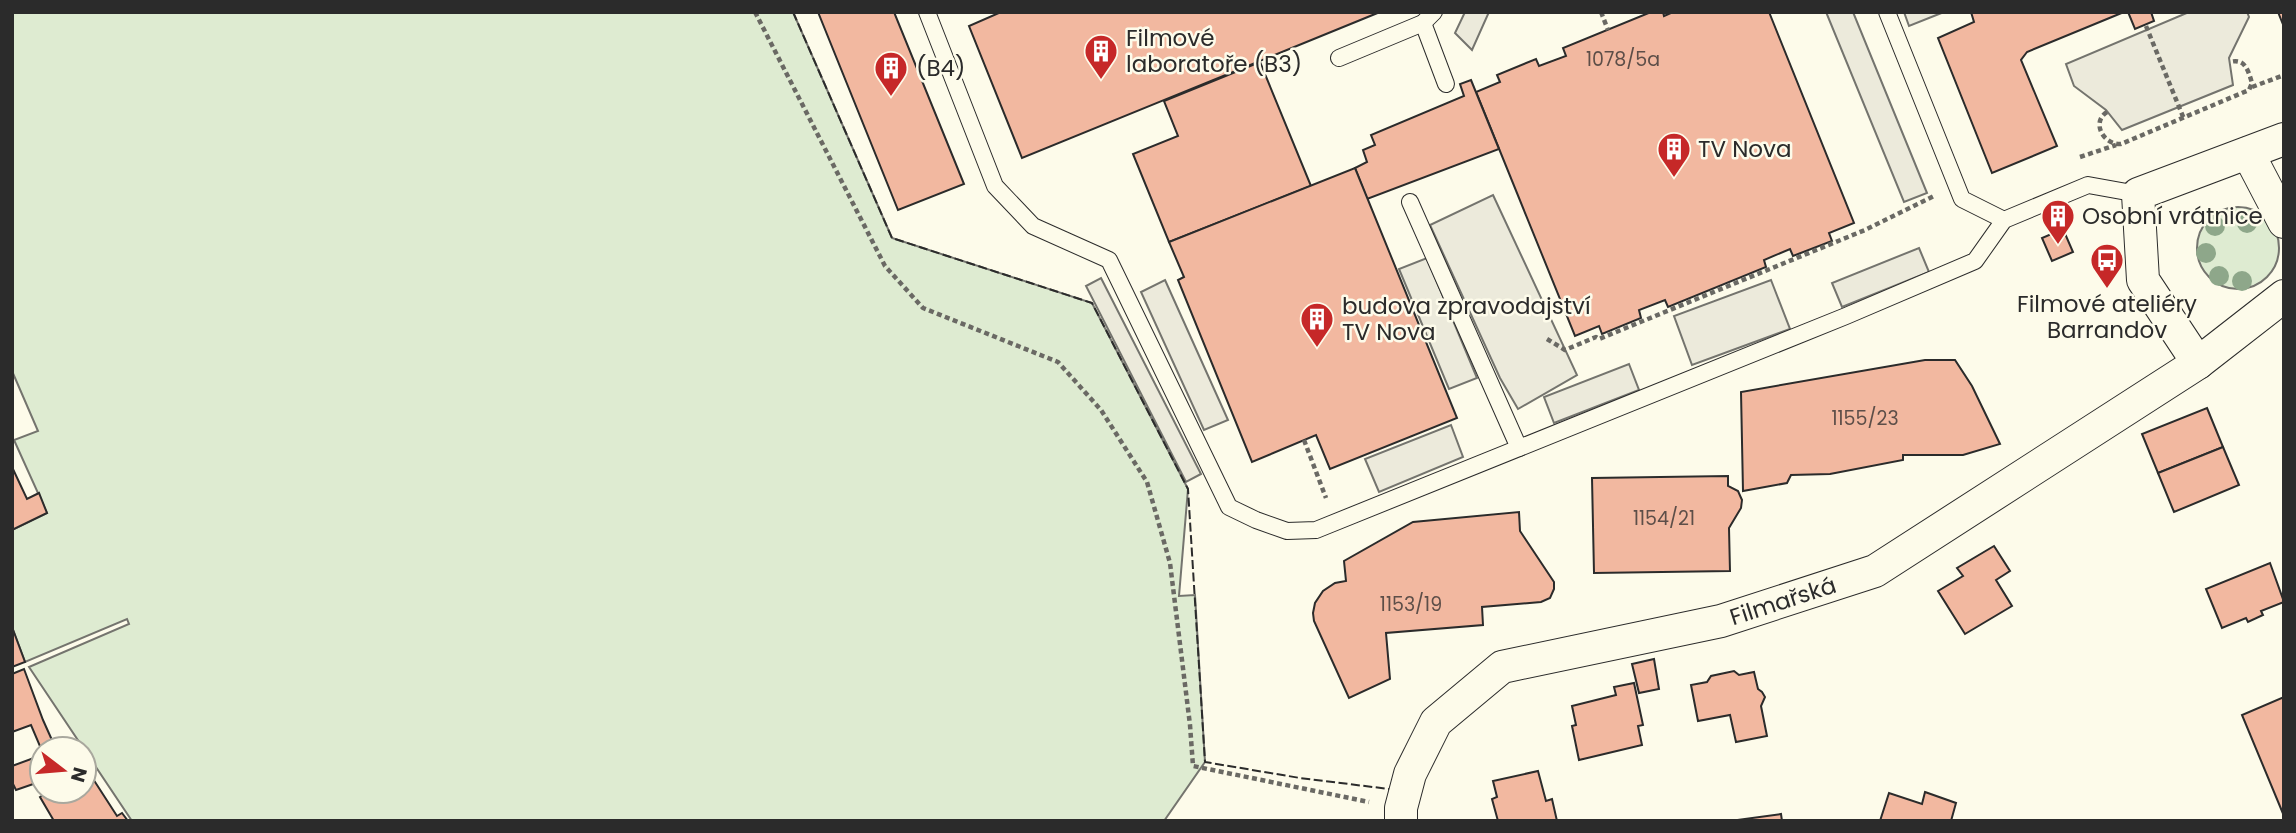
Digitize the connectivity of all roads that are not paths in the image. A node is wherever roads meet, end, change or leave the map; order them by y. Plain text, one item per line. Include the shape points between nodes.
1 (927, 12) edge
2 (1887, 12) edge
3 (1429, 17) edge
4 (1339, 58) dead end
5 (1446, 84) dead end
6 (2284, 139) edge
7 (2248, 153) junction
8 (2138, 194) junction
9 (1410, 202) dead end
10 (2004, 220) junction
11 (2284, 222) edge
12 (2283, 300) edge
13 (2198, 363) junction
14 (1518, 448) junction
15 (1401, 821) edge

1 - 14 lane via 995,186 1033,226 1109,260 1229,507 1287,531 1316,530
2 - 10 lane via 1962,198
3 - 4 lane
3 - 5 lane
6 - 7 street
7 - 8 street
7 - 11 street
8 - 10 lane via 2088,185
8 - 13 street via 2143,280
9 - 14 lane
10 - 14 lane via 1975,261
12 - 13 street, Filmařská
13 - 15 street, Filmařská via 1875,571 1721,621 1502,667 1436,722 1410,774

